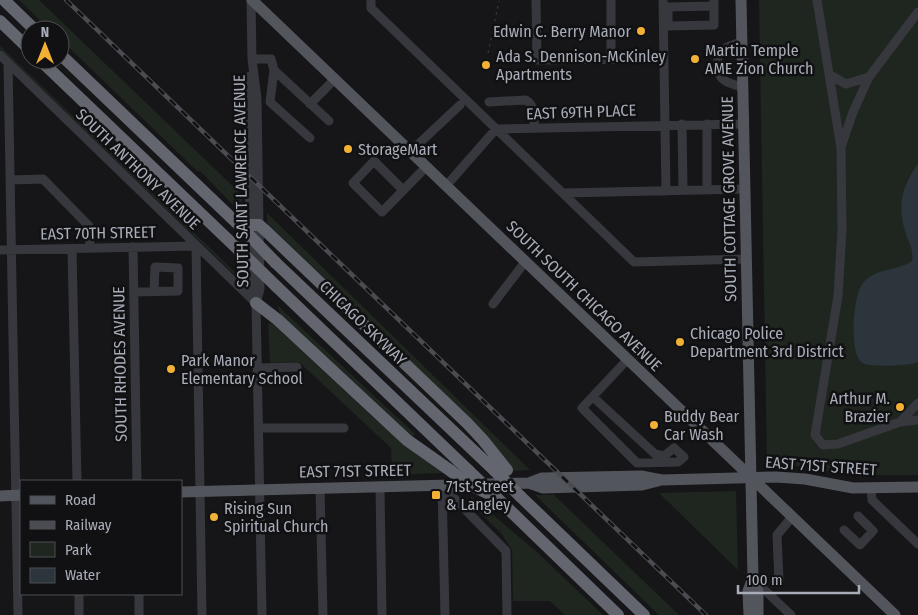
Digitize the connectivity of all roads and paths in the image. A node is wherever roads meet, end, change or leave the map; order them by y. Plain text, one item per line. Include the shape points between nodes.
1 (4, 0) edge
2 (252, 0) edge
3 (371, 0) edge
4 (499, 0) edge
5 (536, 0) edge
6 (611, 0) edge
7 (663, 0) edge
8 (741, 0) edge
9 (817, 0) edge
10 (714, 3) edge
11 (918, 12) edge
12 (666, 13) junction
13 (25, 20) edge
14 (0, 21) edge
15 (20, 40) edge
16 (742, 42) junction
17 (488, 53) dead end
18 (611, 53) dead end
19 (0, 56) edge
20 (252, 59) junction
21 (664, 59) junction
22 (8, 63) junction
23 (70, 63) edge
24 (50, 70) edge
25 (274, 70) junction
26 (830, 75) junction
27 (869, 77) junction
28 (335, 79) junction
29 (743, 88) junction
30 (488, 102) dead end
31 (310, 104) junction
32 (5, 105) edge
33 (460, 105) dead end
34 (329, 121) dead end
35 (682, 124) junction
36 (707, 124) junction
37 (743, 124) junction
38 (664, 125) junction
39 (534, 128) junction
40 (496, 129) junction
41 (310, 138) dead end
42 (841, 148) junction
43 (410, 152) junction
44 (426, 167) junction
45 (10, 180) junction
46 (446, 186) junction
47 (745, 189) junction
48 (403, 190) junction
49 (683, 190) junction
50 (707, 190) junction
51 (666, 191) junction
52 (563, 193) junction
53 (250, 226) junction
54 (196, 246) junction
55 (133, 247) junction
56 (90, 248) junction
57 (72, 249) junction
58 (0, 250) edge
59 (12, 250) junction
60 (746, 259) junction
61 (525, 262) junction
62 (134, 292) junction
63 (154, 292) dead end
64 (256, 303) junction
65 (494, 304) dead end
66 (627, 360) junction
67 (297, 367) dead end
68 (257, 368) junction
69 (593, 397) junction
70 (918, 402) edge
71 (918, 420) edge
72 (900, 422) junction
73 (259, 428) junction
74 (344, 428) dead end
75 (750, 478) junction
76 (77, 480) edge
77 (137, 480) edge
78 (442, 486) junction
79 (380, 487) junction
80 (918, 487) edge
81 (320, 488) junction
82 (872, 488) junction
83 (260, 490) junction
84 (200, 491) junction
85 (182, 492) edge
86 (18, 495) edge
87 (0, 496) edge
88 (496, 497) junction
89 (521, 497) junction
90 (858, 516) dead end
91 (792, 517) junction
92 (844, 530) dead end
93 (918, 544) edge
94 (753, 578) junction
95 (779, 580) dead end
96 (79, 595) edge
97 (139, 595) edge
98 (18, 615) edge
99 (79, 615) edge
100 (140, 615) edge
101 (202, 615) edge
102 (262, 615) edge
103 (323, 615) edge
104 (382, 615) edge
105 (445, 615) edge
106 (508, 615) edge
107 (618, 615) edge
108 (644, 615) edge
109 (749, 615) edge
110 (758, 615) edge
111 (791, 615) edge
112 (895, 615) edge

1 - 13 highway
2 - 20 street, SOUTH SAINT LAWRENCE AVENUE
2 - 28 main road, SOUTH SOUTH CHICAGO AVENUE
3 - 40 street via 372,8
4 - 17 path
5 - 21 street via 537,60
6 - 18 street
7 - 12 street
8 - 16 main road, SOUTH COTTAGE GROVE AVENUE
9 - 26 street
10 - 12 street via 668,7
10 - 12 street via 714,26 668,26
11 - 27 street
12 - 21 street
14 - 15 highway
16 - 29 main road, SOUTH COTTAGE GROVE AVENUE
16 - 29 street via 725,47 720,52 718,63 720,76
19 - 22 street, SOUTH ANTHONY AVENUE
20 - 25 street via 271,59
20 - 53 street, SOUTH SAINT LAWRENCE AVENUE via 257,99
21 - 38 street
22 - 32 street
22 - 54 street, SOUTH ANTHONY AVENUE
23 - 53 highway, CHICAGO SKYWAY
24 - 88 highway, CHICAGO SKYWAY, bridge
25 - 31 street
25 - 41 street via 270,102
26 - 27 street via 846,84
26 - 42 street
27 - 42 street
28 - 31 street
28 - 43 main road, SOUTH SOUTH CHICAGO AVENUE
29 - 37 main road, SOUTH COTTAGE GROVE AVENUE
30 - 39 street via 530,102
31 - 34 street
32 - 45 street
33 - 43 street
35 - 36 street, EAST 69TH PLACE
35 - 38 street, EAST 69TH PLACE
35 - 49 street
36 - 37 street, EAST 69TH PLACE
36 - 50 street
37 - 47 main road, SOUTH COTTAGE GROVE AVENUE
38 - 39 street, EAST 69TH PLACE
38 - 51 street
39 - 40 street, EAST 69TH PLACE
40 - 46 street
40 - 52 street
42 - 72 street via 841,270 815,435 819,442 829,446
43 - 44 main road, SOUTH SOUTH CHICAGO AVENUE
44 - 46 main road, SOUTH SOUTH CHICAGO AVENUE
44 - 48 street
45 - 56 street via 43,179 89,226
45 - 59 street
46 - 61 main road, SOUTH SOUTH CHICAGO AVENUE
47 - 50 street
47 - 60 main road, SOUTH COTTAGE GROVE AVENUE
48 - 48 street via 382,212 353,183 374,161
49 - 50 street
49 - 51 street
51 - 52 street
52 - 60 street via 634,262
53 - 64 street, SOUTH SAINT LAWRENCE AVENUE via 251,289
53 - 89 highway, CHICAGO SKYWAY, bridge via 276,263
53 - 89 highway via 472,428 507,470
54 - 55 street, EAST 70TH STREET
54 - 64 street, SOUTH ANTHONY AVENUE
54 - 84 street
55 - 56 street, EAST 70TH STREET
55 - 62 street, SOUTH RHODES AVENUE
56 - 57 street, EAST 70TH STREET
57 - 59 street, EAST 70TH STREET
57 - 76 street
58 - 59 street, EAST 70TH STREET
59 - 86 street
60 - 75 main road, SOUTH COTTAGE GROVE AVENUE
61 - 65 street
61 - 66 main road, SOUTH SOUTH CHICAGO AVENUE
62 - 63 street
62 - 77 street, SOUTH RHODES AVENUE
64 - 68 street, SOUTH SAINT LAWRENCE AVENUE
64 - 88 highway, bridge via 400,434 466,483
66 - 69 street
66 - 75 main road, SOUTH SOUTH CHICAGO AVENUE
67 - 68 street
68 - 73 street, SOUTH SAINT LAWRENCE AVENUE
69 - 69 street via 655,454 664,456 674,448 684,457 678,462 637,464 582,408
70 - 72 street
71 - 72 street
73 - 74 street
73 - 83 street, SOUTH SAINT LAWRENCE AVENUE
75 - 78 main road, EAST 71ST STREET via 542,478 529,484
75 - 82 main road, EAST 71ST STREET via 794,478
75 - 91 main road, SOUTH SOUTH CHICAGO AVENUE
75 - 94 main road, SOUTH COTTAGE GROVE AVENUE
78 - 79 main road, EAST 71ST STREET
78 - 105 street
78 - 106 street via 506,552
79 - 81 main road, EAST 71ST STREET
79 - 104 street
80 - 82 main road, EAST 71ST STREET
81 - 83 main road, EAST 71ST STREET
81 - 103 street
82 - 93 street via 872,500
83 - 84 main road, EAST 71ST STREET
83 - 102 street, SOUTH SAINT LAWRENCE AVENUE
84 - 85 main road, EAST 71ST STREET
84 - 101 street
86 - 87 main road
86 - 98 street
88 - 107 highway, CHICAGO SKYWAY
89 - 108 highway, CHICAGO SKYWAY
90 - 92 street via 873,531 860,545
91 - 95 street via 777,535
91 - 112 main road, SOUTH SOUTH CHICAGO AVENUE
94 - 109 main road, SOUTH COTTAGE GROVE AVENUE via 748,591
94 - 110 main road, SOUTH COTTAGE GROVE AVENUE via 758,591
94 - 111 street
96 - 99 street
97 - 100 street

